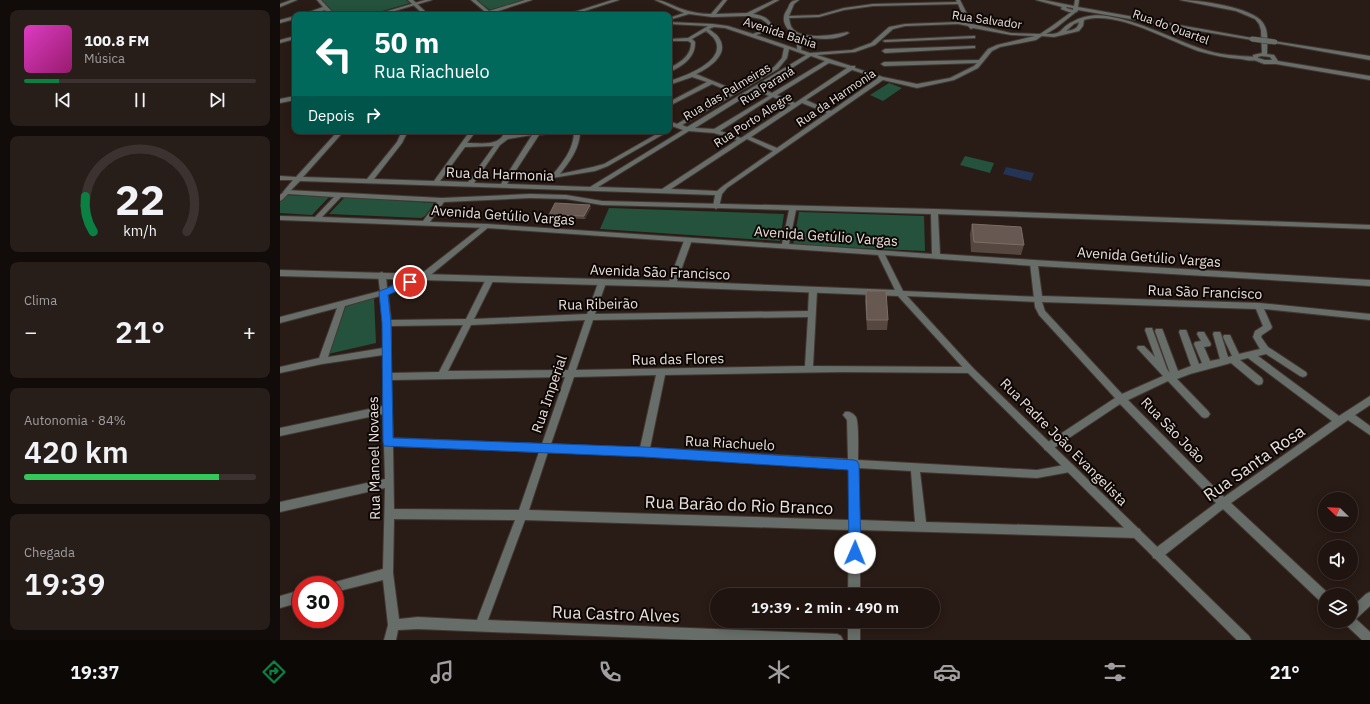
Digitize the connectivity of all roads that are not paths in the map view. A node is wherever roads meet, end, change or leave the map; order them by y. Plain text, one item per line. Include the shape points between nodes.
1 (295, 0) edge
2 (319, 0) edge
3 (410, 0) edge
4 (430, 0) edge
5 (473, 0) edge
6 (530, 0) edge
7 (589, 0) edge
8 (617, 0) edge
9 (658, 0) edge
10 (725, 0) edge
11 (777, 0) edge
12 (797, 0) edge
13 (1038, 0) edge
14 (1077, 0) edge
15 (1182, 0) edge
16 (958, 1) edge
17 (415, 4) junction
18 (280, 6) edge
19 (594, 6) junction
20 (767, 6) junction
21 (669, 7) junction
22 (1065, 7) junction
23 (326, 8) junction
24 (1075, 9) junction
25 (313, 12) edge
26 (330, 12) edge
27 (387, 12) edge
28 (424, 12) edge
29 (488, 12) edge
30 (496, 12) edge
31 (576, 12) edge
32 (669, 12) edge
33 (690, 13) junction
34 (749, 14) junction
35 (712, 16) junction
36 (761, 16) junction
37 (786, 17) junction
38 (1065, 17) junction
39 (292, 18) edge
40 (1082, 19) junction
41 (672, 20) edge
42 (672, 21) edge
43 (280, 22) edge
44 (713, 25) junction
45 (970, 25) junction
46 (706, 29) junction
47 (771, 29) junction
48 (887, 31) junction
49 (847, 33) dead end
50 (752, 34) junction
51 (795, 34) junction
52 (1062, 34) junction
53 (776, 35) dead end
54 (1042, 35) junction
55 (973, 37) junction
56 (292, 38) edge
57 (690, 39) junction
58 (672, 40) edge
59 (782, 41) dead end
60 (280, 42) edge
61 (873, 44) junction
62 (787, 46) junction
63 (885, 46) junction
64 (973, 47) junction
65 (799, 50) junction
66 (811, 54) junction
67 (1265, 54) junction
68 (1256, 58) junction
69 (1370, 58) edge
70 (830, 60) junction
71 (978, 60) junction
72 (1276, 62) junction
73 (884, 64) junction
74 (853, 67) junction
75 (672, 68) edge
76 (693, 76) junction
77 (882, 78) junction
78 (1370, 78) edge
79 (672, 82) edge
80 (710, 83) junction
81 (756, 88) junction
82 (736, 92) junction
83 (773, 96) junction
84 (292, 99) edge
85 (280, 101) edge
86 (803, 101) junction
87 (672, 102) edge
88 (795, 106) junction
89 (831, 113) junction
90 (674, 125) edge
91 (687, 129) junction
92 (715, 131) junction
93 (338, 134) edge
94 (404, 134) edge
95 (471, 134) edge
96 (507, 134) edge
97 (537, 134) edge
98 (577, 134) edge
99 (661, 134) edge
100 (744, 139) junction
101 (498, 144) junction
102 (464, 145) junction
103 (778, 151) junction
104 (554, 177) junction
105 (280, 178) edge
106 (299, 179) junction
107 (369, 181) junction
108 (435, 184) junction
109 (470, 184) junction
110 (503, 185) junction
111 (542, 187) junction
112 (592, 188) junction
113 (665, 190) junction
114 (286, 192) junction
115 (719, 192) junction
116 (340, 194) junction
117 (280, 199) edge
118 (442, 200) junction
119 (716, 207) junction
120 (792, 209) junction
121 (934, 211) junction
122 (280, 218) edge
123 (317, 219) junction
124 (425, 223) junction
125 (487, 226) junction
126 (1370, 227) edge
127 (688, 240) junction
128 (785, 246) junction
129 (880, 252) junction
130 (936, 256) junction
131 (1034, 262) junction
132 (280, 273) edge
133 (382, 275) junction
134 (424, 276) junction
135 (490, 279) junction
136 (602, 283) junction
137 (672, 284) junction
138 (1370, 284) edge
139 (813, 291) junction
140 (383, 293) junction
141 (901, 295) junction
142 (1039, 299) junction
143 (339, 305) junction
144 (1259, 306) junction
145 (811, 314) junction
146 (280, 315) edge
147 (589, 317) junction
148 (1370, 317) edge
149 (280, 320) edge
150 (468, 322) junction
151 (387, 323) junction
152 (1149, 330) dead end
153 (1159, 332) dead end
154 (1183, 332) dead end
155 (1201, 334) dead end
156 (1217, 334) dead end
157 (1227, 337) dead end
158 (1141, 348) dead end
159 (1265, 349) junction
160 (386, 352) junction
161 (1250, 355) junction
162 (1231, 359) junction
163 (322, 361) junction
164 (1208, 365) junction
165 (1196, 368) junction
166 (280, 370) edge
167 (809, 370) junction
168 (970, 370) junction
169 (662, 372) junction
170 (572, 374) junction
171 (1303, 374) dead end
172 (442, 375) junction
173 (1170, 375) junction
174 (386, 377) junction
175 (1258, 381) dead end
176 (1121, 399) junction
177 (1370, 400) edge
178 (387, 409) junction
179 (1205, 414) dead end
180 (848, 415) dead end
181 (1344, 419) junction
182 (1370, 431) edge
183 (280, 432) edge
184 (388, 442) junction
185 (1048, 447) junction
186 (545, 448) junction
187 (644, 452) junction
188 (854, 465) junction
189 (915, 468) junction
190 (1070, 468) junction
191 (390, 482) junction
192 (1223, 503) junction
193 (280, 507) edge
194 (390, 514) junction
195 (522, 515) junction
196 (856, 524) junction
197 (921, 526) junction
198 (1136, 533) junction
199 (1157, 554) junction
200 (388, 573) junction
201 (344, 585) edge
202 (854, 588) edge
203 (1318, 591) edge
204 (1370, 598) edge
205 (292, 599) edge
206 (280, 602) edge
207 (1358, 609) edge
208 (394, 625) junction
209 (480, 626) junction
210 (854, 628) edge
211 (1357, 628) edge
212 (390, 640) edge
213 (838, 640) edge
214 (854, 640) edge
215 (1244, 640) edge
216 (1370, 640) edge

1 - 18 street
2 - 23 street
3 - 17 street
4 - 17 street
5 - 29 street
6 - 30 street
7 - 19 street
8 - 19 street
9 - 21 street
10 - 35 street
11 - 20 street
12 - 37 street via 792,3
13 - 22 street, Rua do Quartel
14 - 22 street
14 - 24 street
15 - 67 street via 1243,12 1256,18 1261,22 1263,29
16 - 37 street via 873,5 818,16
16 - 45 street
17 - 27 street
17 - 28 street
19 - 31 street
20 - 34 street
20 - 36 street
21 - 32 street
21 - 33 street
22 - 24 street, Rua do Quartel
22 - 38 street
23 - 25 street
23 - 26 street
24 - 38 street
24 - 69 street, Rua do Quartel, bridge
33 - 35 street
33 - 41 street
34 - 35 street
34 - 36 street
36 - 47 street via 769,22
37 - 51 street via 790,29
38 - 54 street
39 - 43 street
40 - 52 street via 1072,23
40 - 52 street via 1078,30
40 - 68 street, Rua do Quartel via 1088,15 1111,17 1203,51 1224,56
42 - 44 street, Avenida Bahia
44 - 46 street
44 - 50 street, Avenida Bahia
45 - 48 street, Rua Salvador via 904,25
45 - 54 street, Rua Salvador via 1010,34
45 - 55 street
46 - 57 street
46 - 76 street via 719,42 720,50 710,64
47 - 50 street
47 - 53 street
48 - 61 street, Rua Salvador
48 - 63 street
49 - 51 street via 836,38 822,39
50 - 62 street, Avenida Bahia
51 - 65 street via 800,42
52 - 54 street
54 - 71 street, Rua da Harmonia via 999,46
55 - 63 street
55 - 64 street
56 - 60 street
57 - 58 street
57 - 75 street via 693,42 692,50 684,61
59 - 62 street
61 - 63 street
61 - 66 street, Rua Salvador via 842,53
62 - 65 street, Avenida Bahia
62 - 82 street, Rua das Palmeiras via 784,58 776,68
63 - 64 street
63 - 73 street
64 - 71 street
65 - 66 street, Avenida Bahia
66 - 70 street, Avenida Bahia
66 - 81 street, Rua das Palmeiras
67 - 68 street via 1255,56
67 - 72 street via 1275,58
68 - 72 street, Rua do Quartel via 1264,62
70 - 74 street, Avenida Bahia
70 - 83 street, Rua Paraná
71 - 73 street
71 - 77 street, Rua da Harmonia via 976,67 952,79 929,85 912,85
72 - 78 street
73 - 77 street
74 - 77 street, Avenida Bahia
74 - 86 street, Rua Porto Alegre
76 - 79 street
76 - 80 street
77 - 89 street, Rua da Harmonia
80 - 82 street
80 - 87 street
81 - 83 street
81 - 91 street, Rua das Palmeiras
82 - 90 street, Rua das Palmeiras
83 - 88 street
83 - 92 street, Rua Paraná
84 - 85 street
86 - 88 street, Rua Porto Alegre
86 - 89 street
88 - 100 street, Rua Porto Alegre
89 - 103 street, Rua da Harmonia
90 - 91 street
91 - 92 street
91 - 112 street, Rua das Palmeiras
92 - 100 street
93 - 106 street
94 - 107 street
95 - 102 street
96 - 101 street
97 - 110 street
98 - 104 street via 575,147
99 - 104 street via 606,165
100 - 103 street
100 - 113 street, Rua Porto Alegre
101 - 102 street
101 - 109 street
102 - 108 street
103 - 115 street, Rua da Harmonia
104 - 111 street
105 - 106 street, Rua da Harmonia
106 - 107 street, Rua da Harmonia
106 - 114 street
107 - 108 street, Rua da Harmonia
108 - 109 street, Rua da Harmonia
109 - 110 street, Rua da Harmonia
110 - 111 street, Rua da Harmonia
111 - 112 street, Rua da Harmonia
112 - 113 street, Rua da Harmonia
113 - 115 street, Rua da Harmonia
114 - 116 street, Avenida Getúlio Vargas
114 - 117 street
115 - 119 street
116 - 118 street, Avenida Getúlio Vargas
116 - 123 street
118 - 119 street, Avenida Getúlio Vargas via 530,196 602,203
118 - 124 street
119 - 120 street, Avenida Getúlio Vargas
120 - 121 street, Avenida Getúlio Vargas via 810,207
120 - 128 street
121 - 126 street, Avenida Getúlio Vargas
121 - 130 street
122 - 123 street, Avenida Getúlio Vargas
123 - 124 street, Avenida Getúlio Vargas
124 - 125 street, Avenida Getúlio Vargas
125 - 127 street, Avenida Getúlio Vargas
125 - 134 street
127 - 128 street, Avenida Getúlio Vargas
127 - 137 street
128 - 129 street, Avenida Getúlio Vargas
129 - 130 street, Avenida Getúlio Vargas
129 - 141 street, Rua Padre João Evangelista
130 - 131 street, Avenida Getúlio Vargas
131 - 138 street, Avenida Getúlio Vargas
131 - 142 street, Rua São João
132 - 133 street, Avenida São Francisco
133 - 134 street, Avenida São Francisco
133 - 140 street, Rua Manoel Novaes
134 - 135 street, Avenida São Francisco
134 - 140 street
135 - 136 street, Avenida São Francisco
135 - 150 street
136 - 137 street, Avenida São Francisco
136 - 147 street, Rua Imperial
137 - 139 street, Avenida São Francisco
139 - 141 street, Avenida São Francisco
139 - 145 street
140 - 143 street
140 - 151 street, Rua Manoel Novaes
141 - 142 street, Avenida São Francisco
141 - 168 street, Rua Padre João Evangelista
142 - 144 street, Rua São Francisco
142 - 176 street, Rua São João via 1042,313
143 - 146 street
143 - 149 street
143 - 163 street
144 - 148 street, Rua São Francisco
144 - 159 street via 1268,327 1258,333 1257,337
145 - 147 street, Rua Ribeirão
145 - 167 street
147 - 150 street, Rua Ribeirão
147 - 170 street, Rua Imperial
150 - 151 street, Rua Ribeirão
150 - 172 street
151 - 160 street, Rua Manoel Novaes
152 - 173 street
153 - 173 street
154 - 165 street
155 - 164 street via 1206,344 1198,344
156 - 162 street
157 - 162 street
158 - 173 street
159 - 161 street
159 - 171 street
160 - 163 street
160 - 174 street, Rua Manoel Novaes
161 - 162 street
161 - 181 street
162 - 164 street
162 - 175 street
163 - 166 street
164 - 165 street
165 - 173 street
167 - 168 street, Rua das Flores
167 - 169 street, Rua das Flores
168 - 185 street, Rua Padre João Evangelista
169 - 170 street, Rua das Flores
169 - 187 street
170 - 172 street, Rua das Flores
170 - 186 street, Rua Imperial
172 - 174 street, Rua das Flores
173 - 176 street
173 - 179 street
174 - 178 street, Rua Manoel Novaes
176 - 185 street
176 - 192 street, Rua São João
177 - 181 street, Rua Santa Rosa
178 - 183 street
178 - 184 street, Rua Manoel Novaes
180 - 188 street via 852,419
181 - 182 street
181 - 192 street, Rua Santa Rosa
184 - 186 street, Rua Riachuelo
184 - 191 street, Rua Manoel Novaes
185 - 190 street, Rua Padre João Evangelista
186 - 187 street, Rua Riachuelo
186 - 195 street, Rua Imperial
187 - 188 street, Rua Riachuelo
188 - 189 street, Rua Riachuelo
188 - 196 street
189 - 190 street, Rua Riachuelo via 1037,474
189 - 197 street
190 - 198 street, Rua Padre João Evangelista
191 - 193 street
191 - 194 street, Rua Manoel Novaes
192 - 199 street, Rua Santa Rosa
192 - 203 street, Rua São João
194 - 195 street, Rua Barão do Rio Branco
194 - 200 street, Rua Manoel Novaes
195 - 196 street, Rua Barão do Rio Branco
195 - 209 street, Rua Imperial
196 - 197 street, Rua Barão do Rio Branco
196 - 202 street
197 - 198 street, Rua Barão do Rio Branco
198 - 199 street, Rua Padre João Evangelista
199 - 215 street, Rua Padre João Evangelista
200 - 201 street
200 - 208 street, Rua Manoel Novaes
204 - 207 street
205 - 206 street
208 - 209 street, Rua Castro Alves via 418,623
208 - 212 street, Rua Manoel Novaes
209 - 213 street, Rua Castro Alves
210 - 214 street
211 - 216 street

